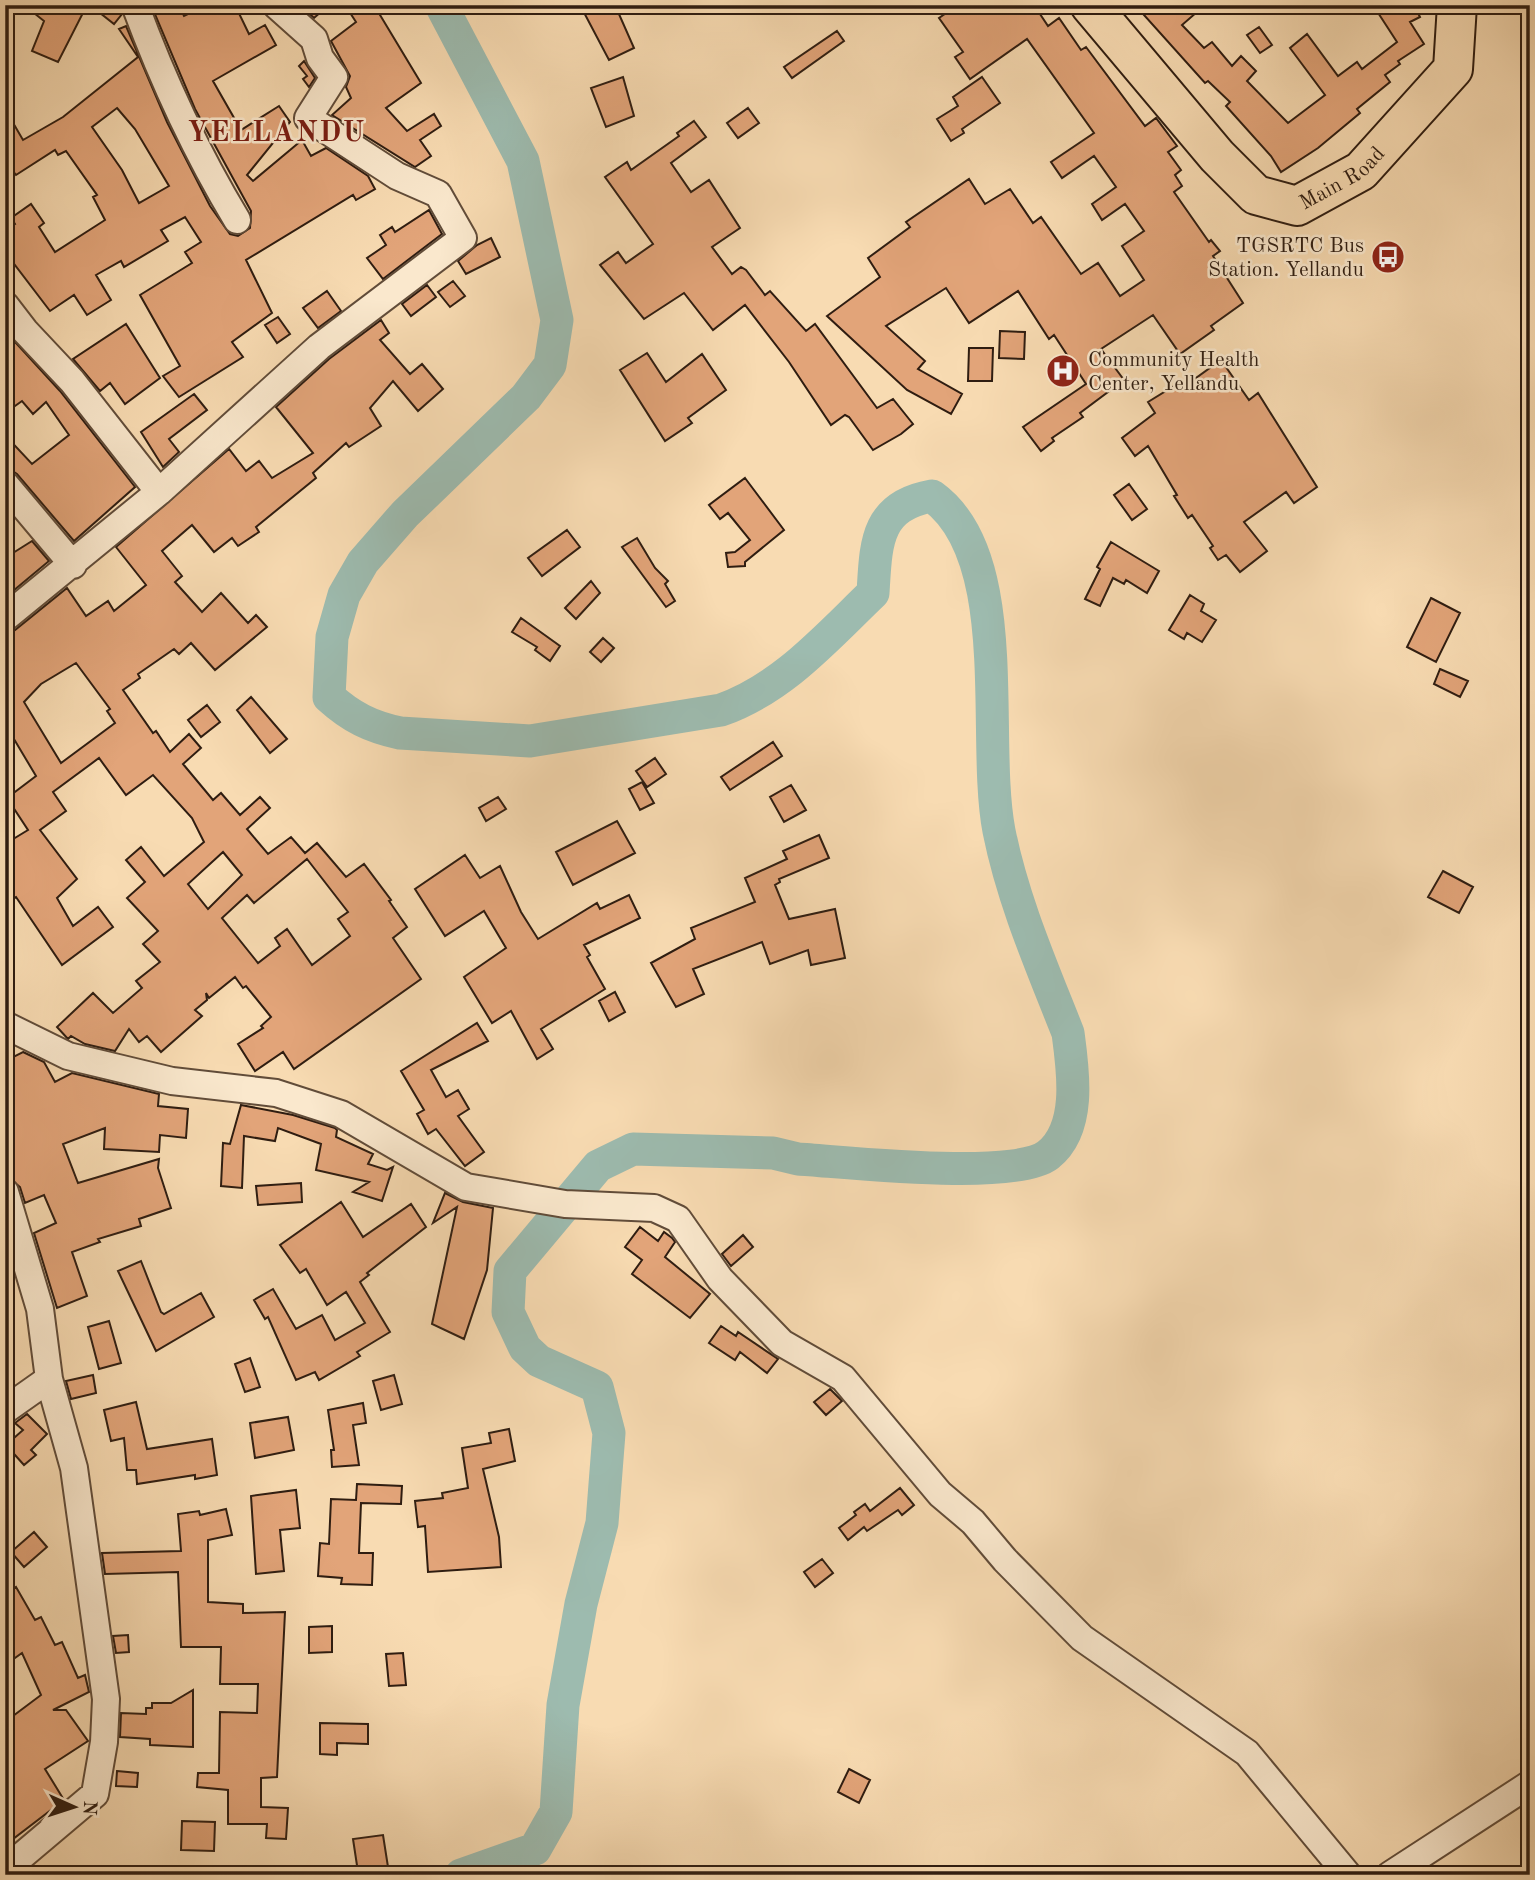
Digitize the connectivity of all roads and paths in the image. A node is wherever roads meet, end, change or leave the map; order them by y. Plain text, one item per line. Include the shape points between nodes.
1 (135, 5) edge
2 (276, 5) edge
3 (1090, 5) edge
4 (1457, 5) edge
5 (237, 220) dead end
6 (5, 305) edge
7 (5, 484) edge
8 (159, 492) junction
9 (73, 565) junction
10 (6, 615) edge
11 (5, 1025) edge
12 (5, 1192) edge
13 (48, 1380) junction
14 (5, 1410) edge
15 (1530, 1784) edge
16 (5, 1870) edge
17 (1348, 1875) edge
18 (1390, 1875) edge

1 - 5 street via 194,144
2 - 8 street via 314,39 320,58 334,77 308,118 397,176 438,194 463,238 318,347
3 - 4 highway, Main Road via 1217,156 1256,195 1297,206 1361,171 1453,69
6 - 8 street
7 - 9 street
8 - 9 street
9 - 10 street
11 - 17 street via 68,1056 172,1081 276,1093 341,1114 466,1187 565,1204 654,1208 678,1219 720,1279 782,1343 843,1378 940,1494 973,1522 1082,1638 1247,1753
12 - 13 street via 40,1309
13 - 14 street
13 - 16 street via 74,1468 82,1515 106,1699 104,1742 94,1794
15 - 18 street

